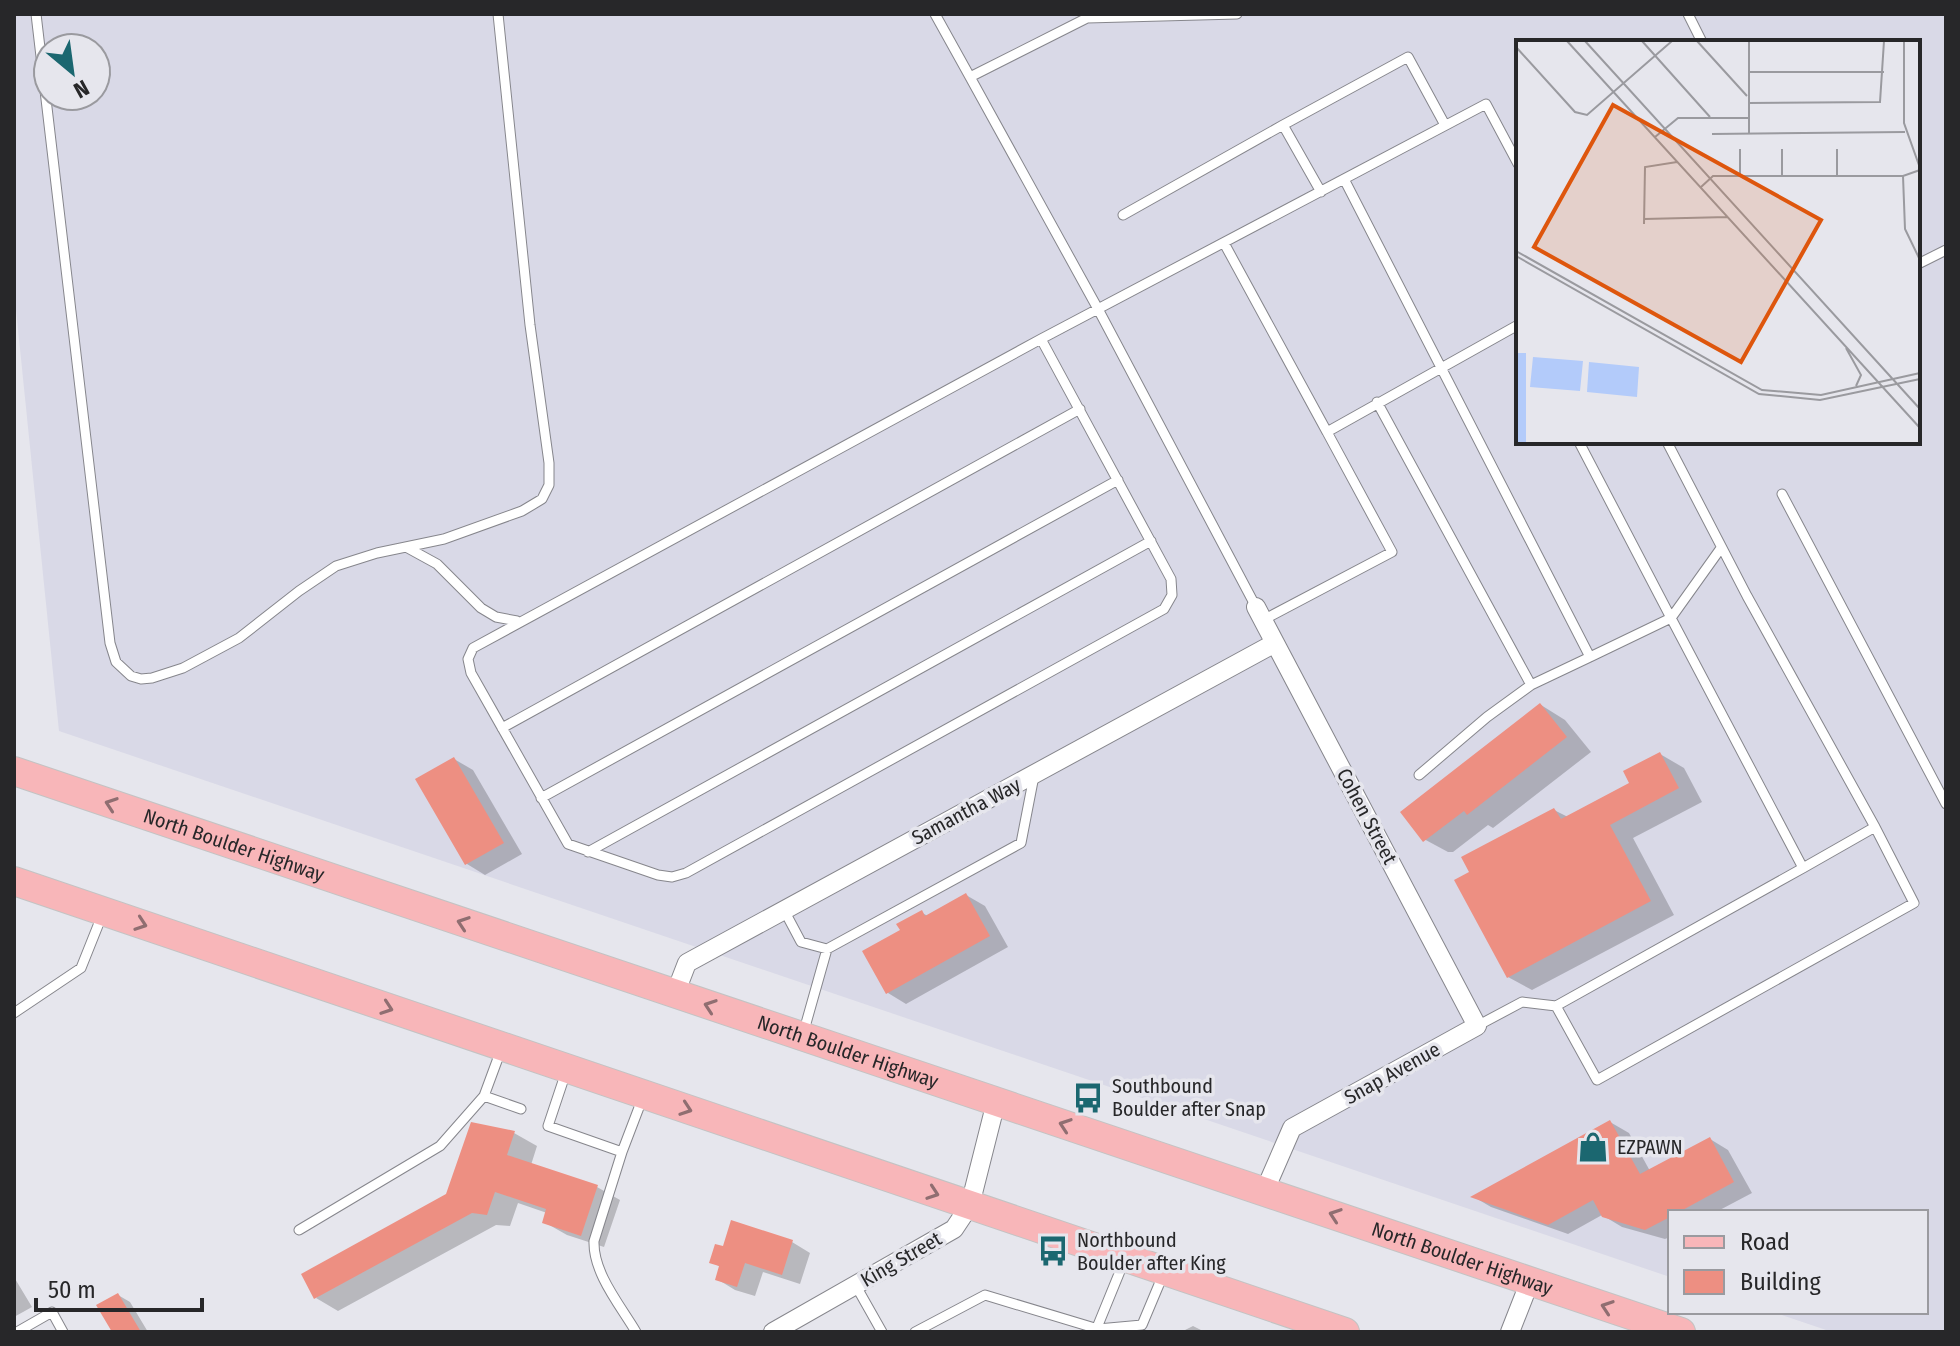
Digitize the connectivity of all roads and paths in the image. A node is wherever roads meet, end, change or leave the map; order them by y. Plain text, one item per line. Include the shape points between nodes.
1 (36, 14) edge
2 (498, 14) edge
3 (935, 14) edge
4 (1237, 14) edge
5 (1688, 14) edge
6 (1701, 40) edge
7 (970, 77) junction
8 (1283, 125) junction
9 (1445, 125) junction
10 (1516, 160) edge
11 (1344, 179) junction
12 (1321, 192) junction
13 (1123, 215) dead end
14 (1224, 243) junction
15 (1946, 250) edge
16 (1920, 263) edge
17 (1098, 309) junction
18 (1516, 326) edge
19 (1041, 339) junction
20 (1440, 367) junction
21 (1377, 402) junction
22 (1080, 409) junction
23 (1327, 432) junction
24 (1580, 444) edge
25 (1668, 444) edge
26 (1118, 480) junction
27 (1782, 494) dead end
28 (1151, 541) junction
29 (405, 547) junction
30 (1721, 548) junction
31 (1260, 614) junction
32 (1671, 618) junction
33 (517, 621) junction
34 (1275, 643) junction
35 (1590, 657) junction
36 (1531, 685) junction
37 (502, 728) junction
38 (14, 771) edge
39 (1035, 774) junction
40 (1419, 775) dead end
41 (541, 798) junction
42 (1946, 804) edge
43 (1875, 827) junction
44 (588, 852) junction
45 (1803, 868) junction
46 (14, 881) edge
47 (784, 910) junction
48 (103, 912) junction
49 (827, 949) junction
50 (675, 994) junction
51 (1556, 1006) junction
52 (14, 1013) edge
53 (1477, 1026) junction
54 (802, 1037) junction
55 (502, 1047) junction
56 (567, 1069) junction
57 (644, 1095) junction
58 (484, 1096) junction
59 (996, 1102) junction
60 (521, 1109) dead end
61 (622, 1152) junction
62 (1265, 1190) junction
63 (970, 1205) junction
64 (299, 1230) dead end
65 (1125, 1258) junction
66 (1165, 1271) junction
67 (1530, 1281) junction
68 (856, 1286) junction
69 (1096, 1330) edge
70 (1336, 1331) edge
71 (17, 1332) edge
72 (63, 1332) edge
73 (636, 1332) edge
74 (773, 1332) edge
75 (882, 1332) edge
76 (915, 1332) edge
77 (1510, 1332) edge
78 (1681, 1332) edge

1 - 29 lane via 116,662 141,679 183,668 239,638 336,566
2 - 29 lane via 549,485 542,499 522,511
3 - 7 lane
4 - 7 lane via 1087,18
5 - 6 lane
7 - 17 lane
8 - 9 lane via 1408,57
8 - 12 lane
8 - 13 lane
9 - 10 lane via 1486,104
9 - 11 lane
11 - 12 lane
11 - 20 lane
12 - 14 lane
14 - 17 lane
14 - 23 lane
15 - 16 lane
17 - 19 lane
17 - 31 lane
18 - 20 lane
19 - 22 lane
19 - 33 lane
20 - 21 lane
20 - 35 lane
21 - 23 lane
21 - 36 lane
22 - 26 lane
22 - 37 lane
23 - 31 lane via 1392,552
24 - 32 lane
25 - 30 lane
26 - 28 lane
26 - 41 lane
27 - 42 lane
28 - 44 lane
28 - 44 lane via 1171,579 1172,595 1164,609 1136,627 686,873 658,875
29 - 33 lane via 437,564 481,608
30 - 32 lane
30 - 43 lane
31 - 34 street, Cohen Street
32 - 35 lane
32 - 45 lane
33 - 37 lane via 473,648 468,659
34 - 39 street, Samantha Way
34 - 53 street, Cohen Street
35 - 36 lane
36 - 40 lane
37 - 41 lane
50 -> 38 main road, North Boulder Highway
39 - 47 street, Samantha Way
39 - 49 lane via 1021,843
41 - 44 lane via 568,844
43 - 45 lane
43 - 51 lane via 1914,903 1597,1080
45 - 51 lane
46 - 48 main road
47 - 49 lane via 801,942
47 - 50 street, Samantha Way via 687,963
48 - 52 lane via 81,968
48 -> 55 main road
49 - 54 lane
54 -> 50 main road, North Boulder Highway
51 - 53 lane, Snap Avenue via 1522,1002
53 - 62 street, Snap Avenue via 1292,1128
54 - 59 main road, North Boulder Highway
55 - 56 main road
55 - 58 lane
56 - 57 main road
56 - 61 lane via 548,1126
57 - 61 lane
57 -> 63 main road
58 - 60 lane
58 - 64 lane via 440,1146
62 -> 59 main road, North Boulder Highway
59 - 63 street, King Street
61 - 73 lane via 593,1252
67 -> 62 main road, North Boulder Highway
63 - 65 main road
63 - 68 street, King Street via 954,1229
65 - 66 main road
65 - 69 lane
66 - 69 lane via 1142,1325
66 - 70 main road
67 - 77 street
78 -> 67 main road, North Boulder Highway
68 - 74 street, King Street
68 - 75 lane
69 - 76 lane via 985,1295
71 - 72 lane via 52,1312

